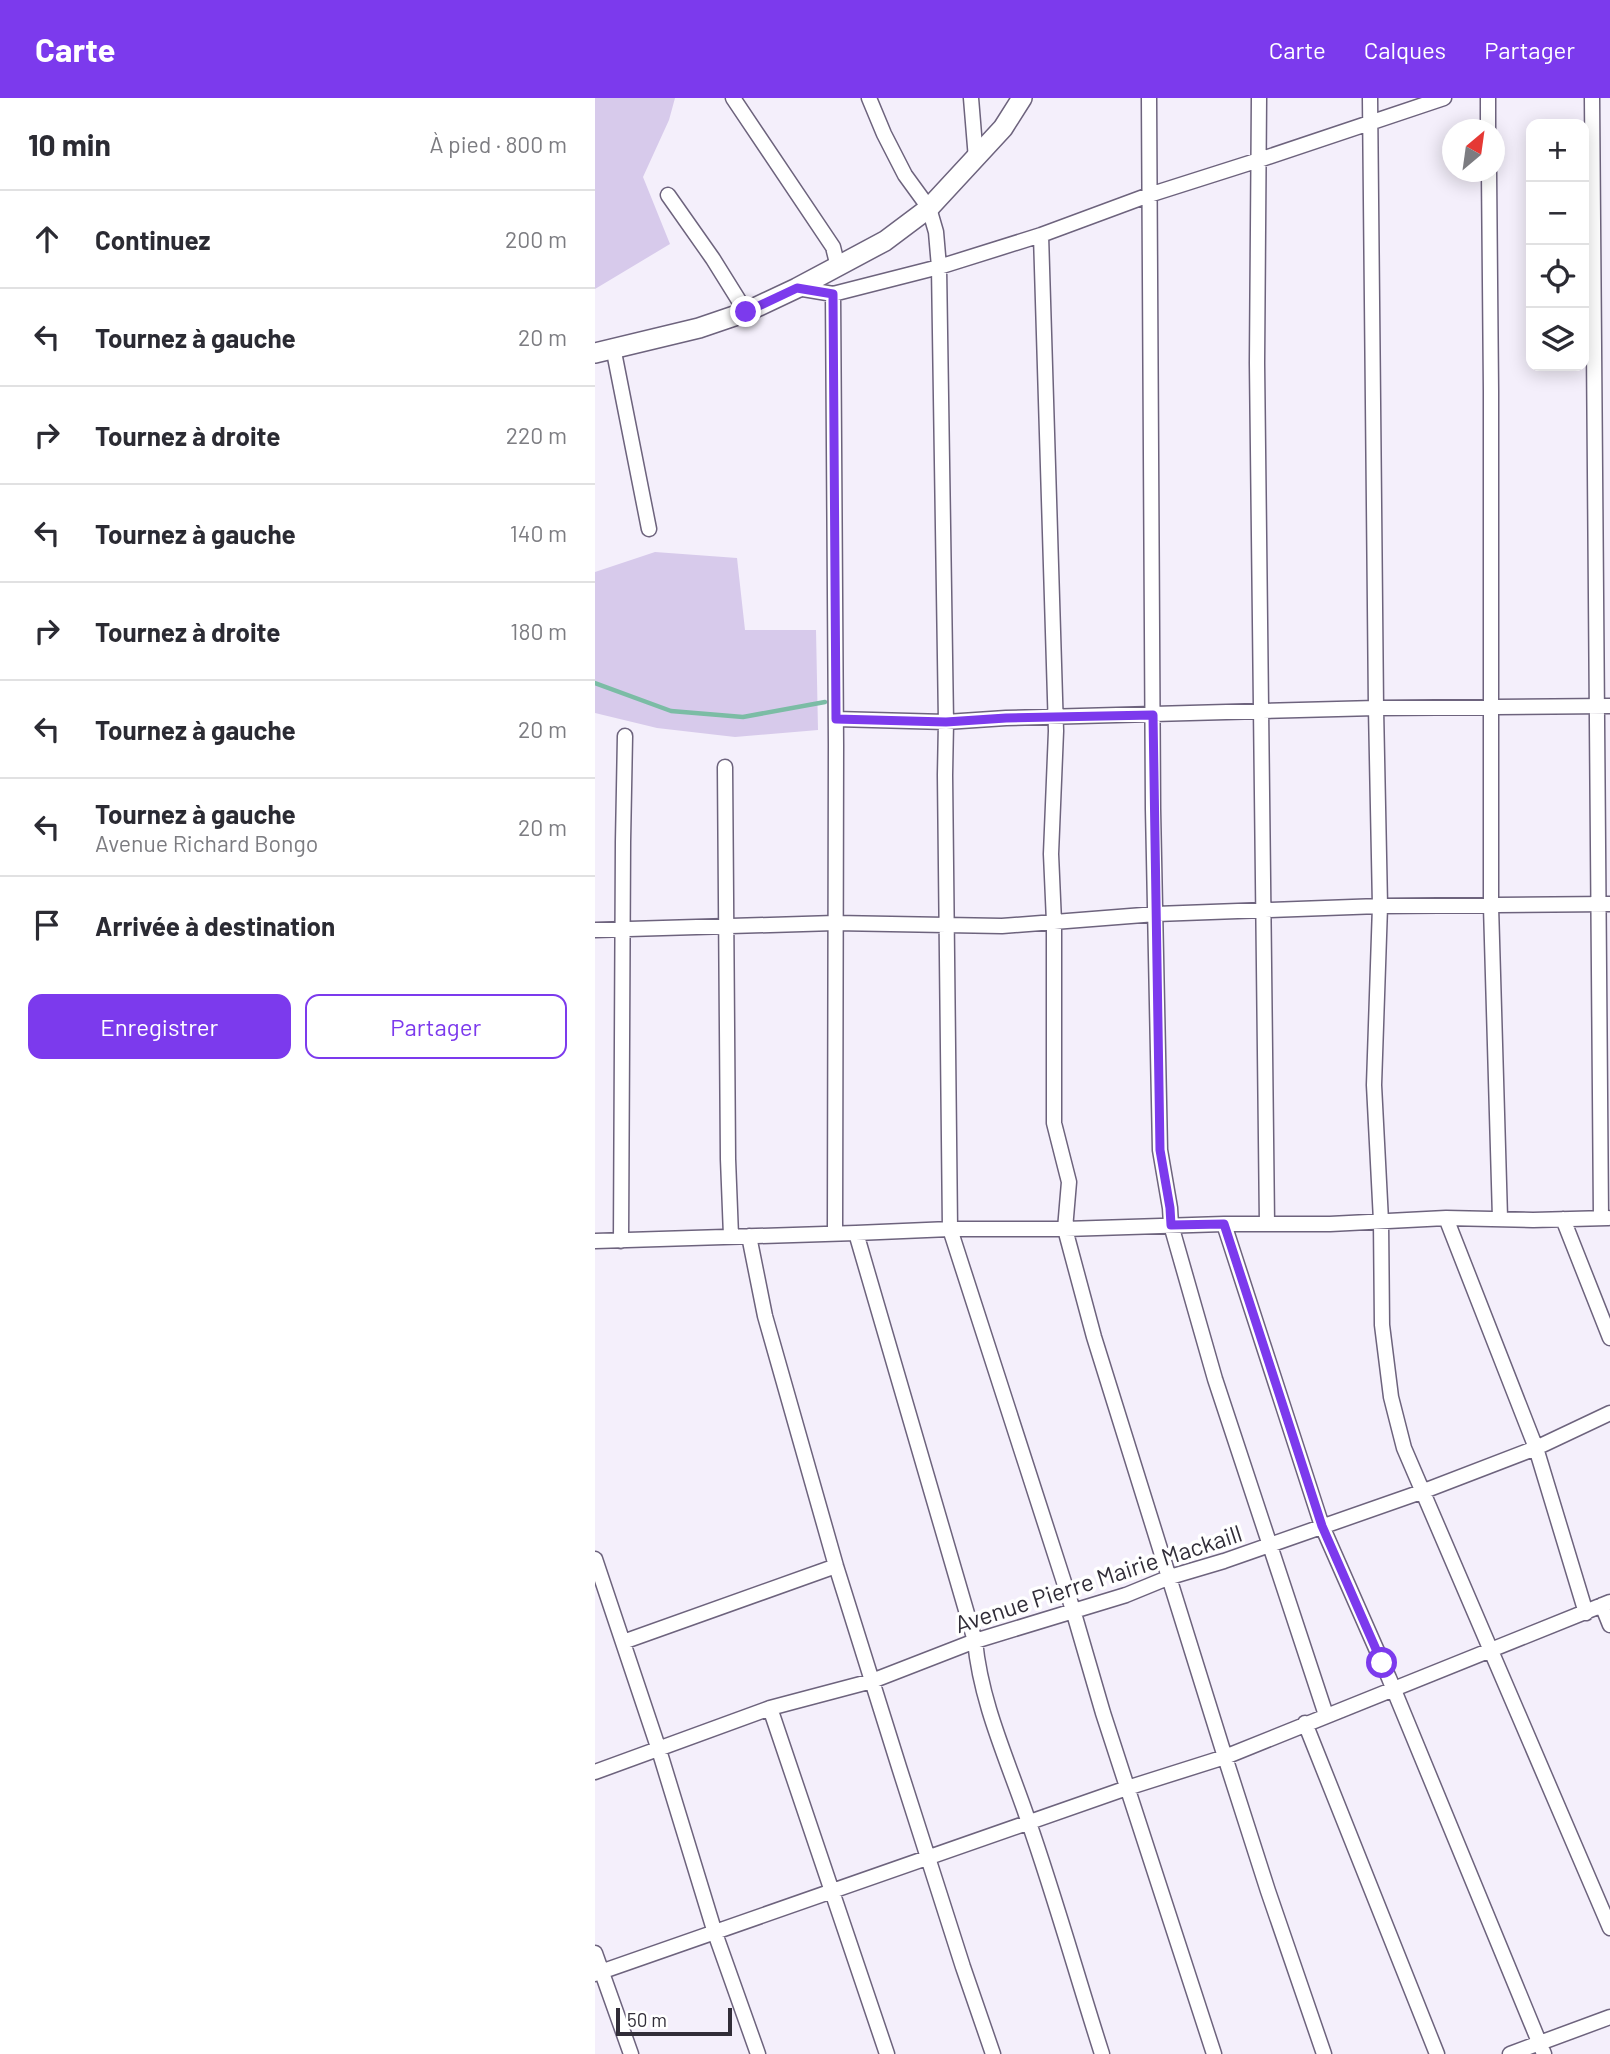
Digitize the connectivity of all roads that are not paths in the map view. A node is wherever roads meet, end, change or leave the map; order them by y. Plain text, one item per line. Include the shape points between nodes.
1 (733, 98) edge
2 (869, 98) edge
3 (971, 98) edge
4 (1022, 98) edge
5 (1149, 98) edge
6 (1259, 98) edge
7 (1370, 98) edge
8 (1444, 98) edge
9 (1488, 98) edge
10 (1592, 98) edge
11 (1488, 119) edge
12 (1370, 122) junction
13 (976, 159) junction
14 (1259, 160) junction
15 (1489, 182) edge
16 (668, 195) dead end
17 (1149, 195) junction
18 (929, 208) junction
19 (1041, 235) junction
20 (838, 267) junction
21 (939, 267) junction
22 (797, 288) junction
23 (833, 294) junction
24 (746, 312) junction
25 (604, 350) edge
26 (649, 529) dead end
27 (1604, 706) edge
28 (1376, 708) junction
29 (1491, 708) junction
30 (1262, 713) junction
31 (1153, 715) junction
32 (1055, 717) junction
33 (836, 719) junction
34 (946, 722) junction
35 (625, 736) dead end
36 (725, 767) dead end
37 (1604, 904) edge
38 (1380, 906) junction
39 (1492, 906) junction
40 (1262, 911) junction
41 (1156, 914) junction
42 (1054, 922) junction
43 (835, 923) junction
44 (947, 924) junction
45 (725, 925) junction
46 (622, 929) junction
47 (595, 930) edge
48 (1446, 1218) junction
49 (1500, 1218) junction
50 (1606, 1218) edge
51 (1563, 1219) junction
52 (1381, 1222) junction
53 (1224, 1224) junction
54 (1266, 1224) junction
55 (1171, 1225) junction
56 (950, 1229) junction
57 (1065, 1229) junction
58 (835, 1233) junction
59 (856, 1233) junction
60 (731, 1236) junction
61 (749, 1236) junction
62 (595, 1241) edge
63 (621, 1241) junction
64 (1610, 1338) edge
65 (1610, 1413) edge
66 (1536, 1448) junction
67 (1424, 1491) junction
68 (1322, 1526) junction
69 (1268, 1545) junction
70 (595, 1559) edge
71 (836, 1566) junction
72 (1170, 1577) junction
73 (1606, 1604) edge
74 (1073, 1610) junction
75 (1586, 1613) junction
76 (1610, 1625) edge
77 (623, 1642) junction
78 (975, 1642) junction
79 (1492, 1650) junction
80 (872, 1681) junction
81 (1393, 1688) junction
82 (770, 1708) junction
83 (1326, 1715) junction
84 (1305, 1723) junction
85 (659, 1750) junction
86 (1225, 1756) junction
87 (595, 1772) edge
88 (1127, 1788) junction
89 (1029, 1823) junction
90 (929, 1859) junction
91 (833, 1892) junction
92 (1610, 1928) edge
93 (715, 1933) junction
94 (595, 1953) edge
95 (598, 1973) edge
96 (1610, 2017) edge
97 (1542, 2048) edge
98 (631, 2054) edge
99 (758, 2054) edge
100 (887, 2054) edge
101 (993, 2054) edge
102 (1103, 2054) edge
103 (1214, 2054) edge
104 (1324, 2054) edge
105 (1437, 2054) edge
106 (1510, 2054) edge

1 - 20 street via 833,247
2 - 18 street via 905,175
3 - 13 street
4 - 13 street
5 - 17 street
6 - 14 street
7 - 12 street
8 - 12 street
9 - 11 street
10 - 27 street
12 - 14 street
12 - 28 street
13 - 18 street
14 - 17 street
14 - 30 street
15 - 29 street
16 - 24 street
17 - 19 street
17 - 31 street
18 - 20 street
18 - 21 street
19 - 21 street
19 - 32 street
20 - 22 street
21 - 23 street
21 - 34 street
22 - 23 street
22 - 24 street
23 - 33 street
24 - 25 street
25 - 26 street
27 - 29 street
27 - 37 street
28 - 29 street
28 - 30 street
28 - 38 street
29 - 39 street
30 - 31 street
30 - 40 street
31 - 32 street
31 - 41 street
32 - 34 street
32 - 42 street
33 - 34 street
33 - 43 street
34 - 44 street
35 - 46 street
36 - 45 street
37 - 39 street
37 - 50 street
38 - 39 street
38 - 40 street
38 - 52 street via 1374,1085
39 - 49 street
40 - 41 street
40 - 54 street
41 - 42 street
41 - 55 street via 1160,1150
42 - 44 street
42 - 57 street via 1054,1124 1069,1182
43 - 44 street
43 - 45 street
43 - 58 street
44 - 56 street
45 - 46 street
45 - 60 street
46 - 47 street
46 - 63 street
48 - 49 street
48 - 52 street
48 - 66 street
49 - 51 street
50 - 51 street
51 - 64 street
52 - 54 street
52 - 67 street via 1382,1325 1391,1397 1405,1448
53 - 54 street
53 - 55 street
53 - 68 street
55 - 57 street
55 - 69 street
56 - 57 street
56 - 59 street
56 - 74 street
57 - 72 street
58 - 59 street
58 - 61 street
59 - 78 street
60 - 61 street
60 - 63 street
61 - 71 street via 765,1316
62 - 63 street
65 - 66 street, Avenue Pierre Mairie Mackaill
66 - 67 street, Avenue Pierre Mairie Mackaill
66 - 75 street
67 - 68 street, Avenue Pierre Mairie Mackaill
67 - 79 street
68 - 69 street, Avenue Pierre Mairie Mackaill
68 - 81 street
69 - 72 street, Avenue Pierre Mairie Mackaill
69 - 83 street
70 - 77 street
71 - 77 street
71 - 80 street
72 - 74 street, Avenue Pierre Mairie Mackaill
72 - 86 street
73 - 75 street
73 - 76 street
74 - 78 street, Avenue Pierre Mairie Mackaill
74 - 88 street
75 - 79 street
77 - 85 street
78 - 80 street, Avenue Pierre Mairie Mackaill
78 - 89 street via 989,1710
79 - 81 street
79 - 92 street
80 - 82 street, Avenue Pierre Mairie Mackaill
80 - 90 street
81 - 83 street
81 - 97 street
82 - 85 street, Avenue Pierre Mairie Mackaill
82 - 91 street
83 - 84 street
84 - 86 street
84 - 105 street
85 - 87 street, Avenue Pierre Mairie Mackaill
85 - 93 street
86 - 88 street
86 - 104 street
88 - 89 street
88 - 103 street
89 - 90 street
89 - 102 street
90 - 91 street
90 - 101 street
91 - 93 street
91 - 100 street
93 - 95 street
93 - 99 street
94 - 95 street
95 - 98 street
96 - 97 street
97 - 106 street

